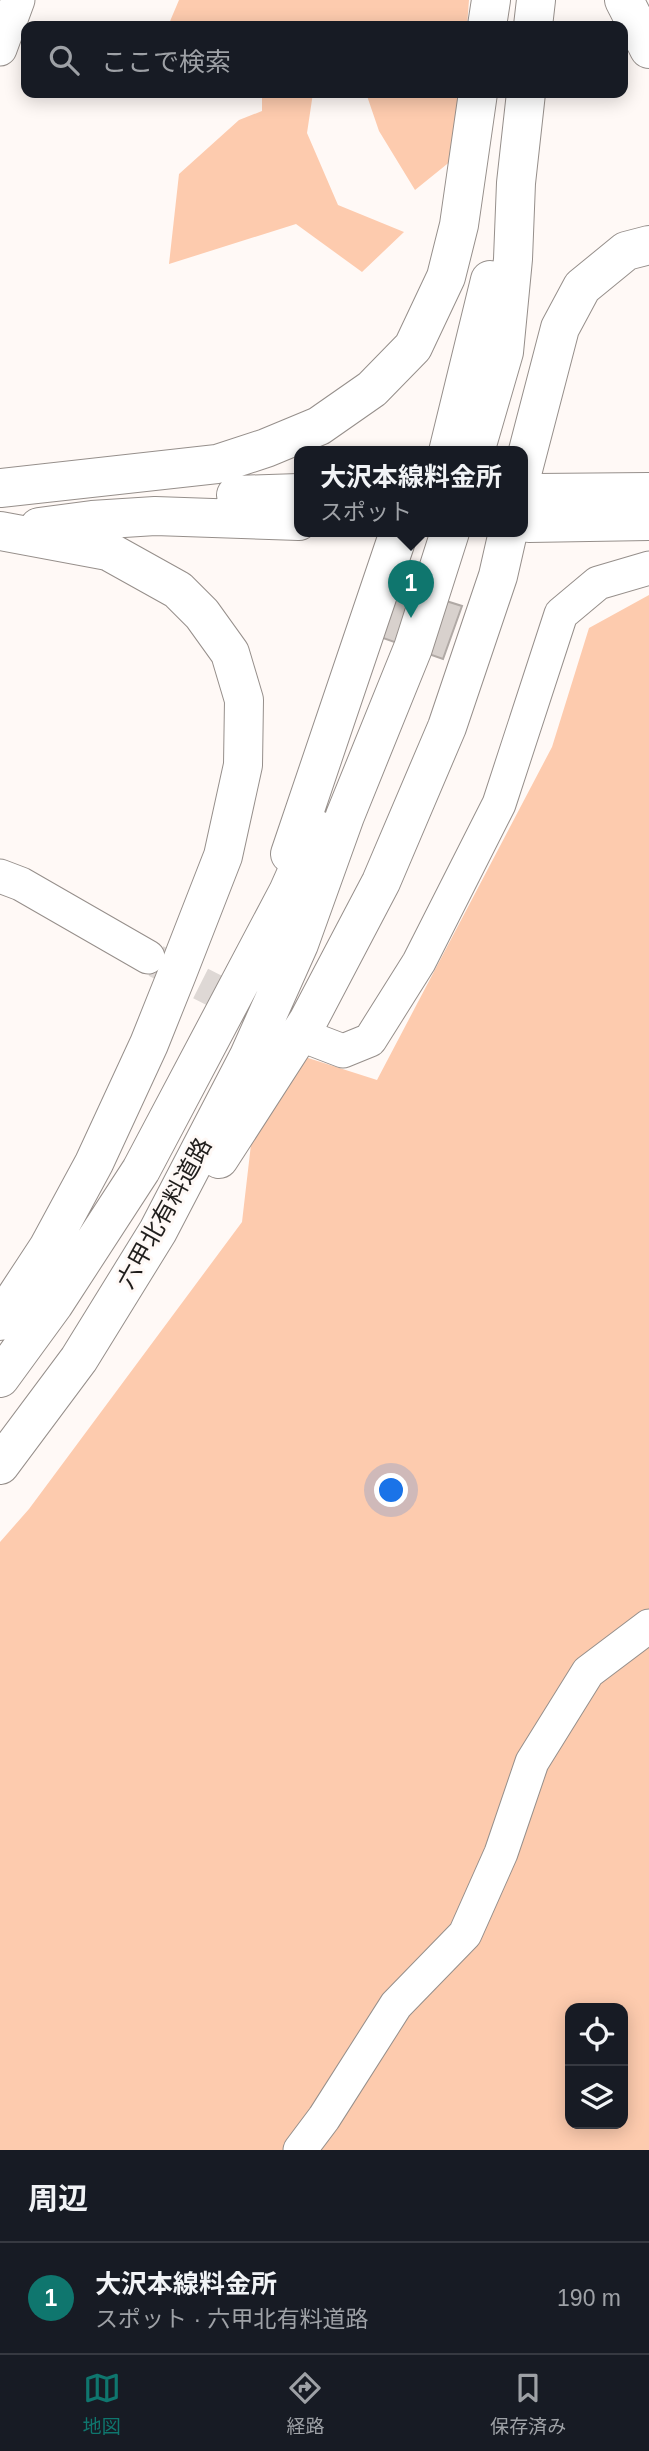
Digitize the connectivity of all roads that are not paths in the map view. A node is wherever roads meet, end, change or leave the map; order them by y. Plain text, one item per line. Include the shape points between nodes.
1 (18, 0) edge
2 (491, 0) edge
3 (536, 0) edge
4 (624, 0) edge
5 (488, 21) edge
6 (534, 21) edge
7 (0, 49) edge
8 (649, 49) edge
9 (477, 98) edge
10 (525, 98) edge
11 (516, 183) junction
12 (649, 245) edge
13 (483, 313) junction
14 (504, 352) junction
15 (428, 446) edge
16 (450, 446) edge
17 (477, 446) edge
18 (497, 446) edge
19 (10, 484) edge
20 (528, 485) edge
21 (649, 492) edge
22 (294, 493) edge
23 (528, 505) edge
24 (528, 506) edge
25 (294, 521) edge
26 (649, 521) edge
27 (2, 532) edge
28 (397, 537) edge
29 (424, 537) edge
30 (448, 537) edge
31 (472, 537) edge
32 (512, 537) edge
33 (649, 568) edge
34 (0, 876) edge
35 (261, 942) junction
36 (299, 944) junction
37 (148, 957) tunnel mouth
38 (304, 1036) dead end
39 (158, 1231) junction
40 (0, 1321) edge
41 (0, 1378) edge
42 (0, 1465) edge
43 (649, 1626) edge
44 (300, 2150) edge

1 - 7 street
2 - 5 main road
3 - 6 main road
4 - 8 main road
9 - 19 main road via 446,277 414,347 372,389 319,426 217,464
10 - 11 main road
11 - 13 main road
11 - 14 main road
12 - 20 main road via 626,251 582,287 560,328
13 - 15 main road
13 - 16 main road
14 - 17 main road
14 - 18 main road
19 - 22 main road via 159,496
21 - 23 main road
24 - 26 main road
25 - 27 main road via 155,516
27 - 40 main road via 108,551 178,590 230,653 244,700 243,765 223,856 177,974 94,1163 48,1248
28 - 35 main road, 六甲北有料道路
29 - 35 main road, 六甲北有料道路 via 401,613 336,785
30 - 36 main road, 六甲北有料道路 via 413,648
31 - 36 main road, 六甲北有料道路 via 411,722 374,807
32 - 39 main road via 447,727 381,883 308,1021 227,1149
33 - 38 street via 598,583 561,614 499,804 419,962 370,1040 343,1051
34 - 37 street
35 - 41 main road, 六甲北有料道路 via 141,1170
36 - 39 main road, 六甲北有料道路 via 249,1056
39 - 42 main road, 六甲北有料道路 via 79,1359
43 - 44 street via 589,1672 532,1762 501,1853 465,1934 396,2005

